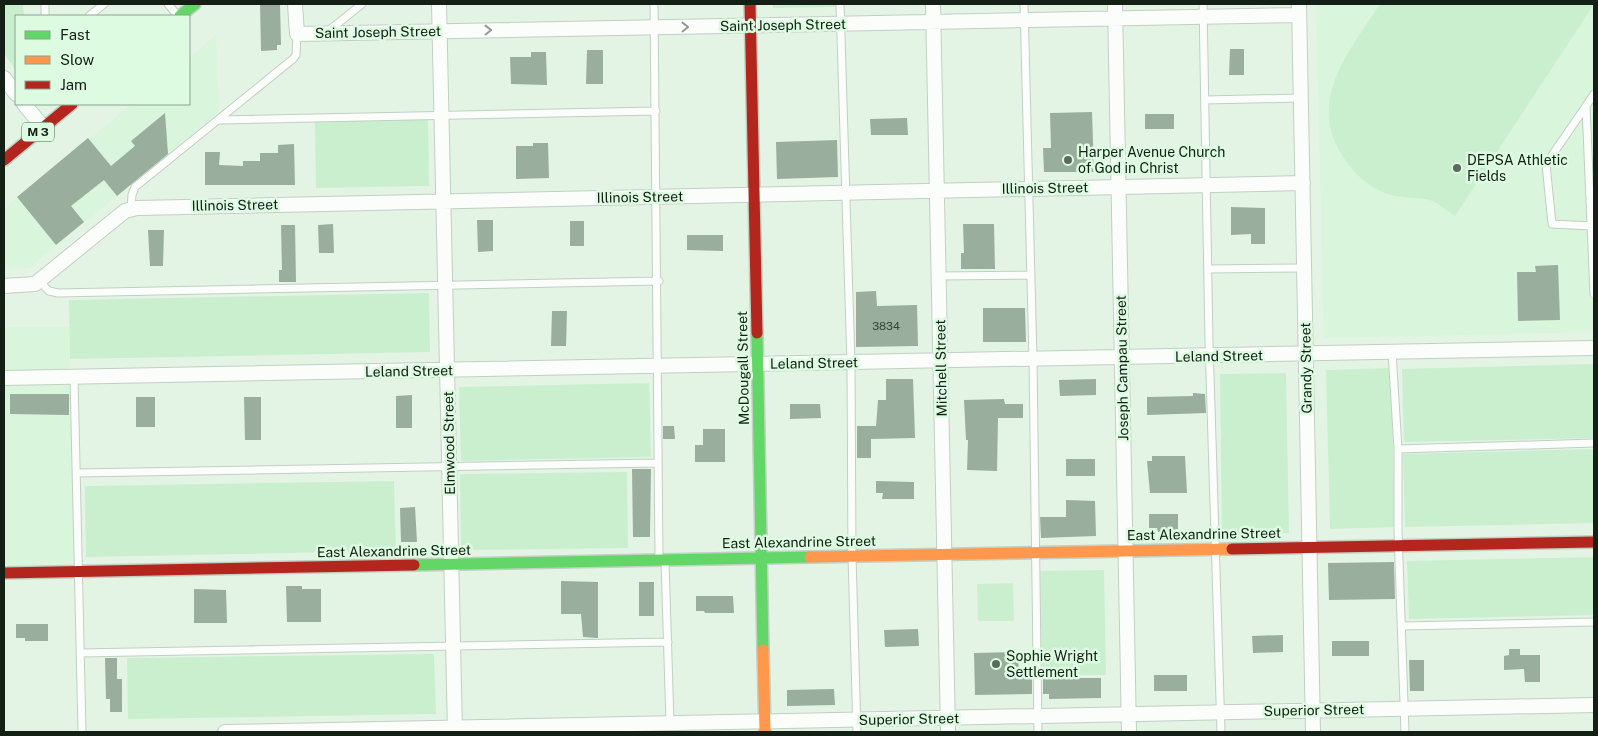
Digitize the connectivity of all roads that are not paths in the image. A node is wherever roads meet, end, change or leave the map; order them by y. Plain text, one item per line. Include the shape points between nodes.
1 (104, 4) edge
2 (168, 4) edge
3 (195, 4) edge
4 (295, 4) edge
5 (362, 4) edge
6 (439, 4) edge
7 (654, 4) edge
8 (750, 4) edge
9 (840, 4) edge
10 (934, 4) edge
11 (1024, 4) edge
12 (1299, 9) edge
13 (1203, 10) edge
14 (1115, 11) edge
15 (90, 15) edge
16 (178, 15) edge
17 (180, 15) edge
18 (1024, 20) junction
19 (934, 22) junction
20 (840, 24) junction
21 (751, 26) junction
22 (655, 28) junction
23 (439, 31) junction
24 (297, 34) junction
25 (325, 34) junction
26 (4, 78) edge
27 (15, 93) edge
28 (1594, 94) edge
29 (1301, 98) junction
30 (1204, 100) junction
31 (25, 105) edge
32 (71, 105) edge
33 (1586, 106) junction
34 (656, 111) junction
35 (442, 115) junction
36 (220, 120) junction
37 (43, 127) junction
38 (4, 160) edge
39 (1303, 184) junction
40 (1206, 185) junction
41 (1118, 187) junction
42 (1029, 189) junction
43 (937, 191) junction
44 (846, 193) junction
45 (754, 195) junction
46 (657, 197) junction
47 (444, 201) junction
48 (130, 209) junction
49 (1591, 226) junction
50 (1208, 268) junction
51 (1305, 268) junction
52 (1031, 275) junction
53 (939, 276) junction
54 (39, 280) junction
55 (658, 281) junction
56 (446, 284) junction
57 (4, 286) edge
58 (1594, 294) edge
59 (1594, 348) edge
60 (1392, 352) junction
61 (1306, 354) junction
62 (1210, 356) junction
63 (1122, 358) junction
64 (1033, 359) junction
65 (941, 361) junction
66 (851, 363) junction
67 (758, 364) junction
68 (657, 365) junction
69 (447, 370) junction
70 (74, 377) junction
71 (4, 378) edge
72 (1594, 443) edge
73 (1398, 448) junction
74 (657, 463) junction
75 (448, 467) junction
76 (76, 473) junction
77 (1594, 542) edge
78 (1398, 546) junction
79 (1309, 547) junction
80 (1216, 549) junction
81 (1126, 551) junction
82 (1034, 553) junction
83 (945, 554) junction
84 (852, 556) junction
85 (762, 558) junction
86 (662, 560) junction
87 (452, 565) junction
88 (78, 572) junction
89 (4, 573) edge
90 (1594, 622) edge
91 (1402, 626) junction
92 (668, 642) junction
93 (453, 645) junction
94 (80, 653) junction
95 (1594, 705) edge
96 (1404, 708) junction
97 (1312, 710) junction
98 (1220, 712) junction
99 (1129, 715) junction
100 (1038, 716) junction
101 (948, 718) junction
102 (665, 726) edge
103 (856, 726) edge
104 (765, 727) edge
105 (455, 730) edge
106 (82, 732) edge
107 (224, 732) edge
108 (948, 732) edge
109 (1038, 732) edge
110 (1129, 732) edge
111 (1221, 732) edge
112 (1313, 732) edge
113 (1405, 732) edge

1 - 15 lane
2 - 16 lane
3 - 17 street
4 - 24 street, Saint Joseph Street
5 - 25 lane
6 - 23 street, Elmwood Street
7 - 22 lane
8 - 21 street, McDougall Street
9 - 20 lane
10 - 19 street, Mitchell Street
11 - 18 lane
12 - 13 street, Saint Joseph Street
12 - 29 street, Grandy Street
13 - 14 street, Saint Joseph Street
13 - 30 lane
14 - 18 street, Saint Joseph Street
14 - 41 street, Joseph Campau Street
18 - 19 street, Saint Joseph Street
18 - 42 lane
19 - 20 street, Saint Joseph Street
19 - 43 street, Mitchell Street
20 - 21 street, Saint Joseph Street
20 - 44 lane
22 -> 21 street, Saint Joseph Street
21 - 45 street, McDougall Street
23 -> 22 street, Saint Joseph Street
22 - 34 lane
23 - 25 street, Saint Joseph Street
23 - 35 street, Elmwood Street
24 - 25 street, Saint Joseph Street
24 - 36 lane via 293,59
26 - 27 street
28 - 33 lane
29 - 30 lane
29 - 39 street, Grandy Street
30 - 40 lane
31 - 37 street
32 - 37 street, M 3
33 - 49 lane
33 - 49 lane via 1546,164 1552,224
34 - 35 lane
34 - 46 lane
35 - 36 lane
35 - 47 street, Elmwood Street
36 - 48 lane via 135,187
37 - 38 street, M 3
39 - 40 street, Illinois Street
39 - 51 street, Grandy Street
40 - 41 street, Illinois Street
40 - 50 lane
41 - 42 street, Illinois Street
41 - 63 street, Joseph Campau Street
42 - 43 street, Illinois Street
42 - 52 lane
43 - 44 street, Illinois Street
43 - 53 street, Mitchell Street
44 - 45 street, Illinois Street
44 - 66 lane
45 - 46 street, Illinois Street
45 - 67 street, McDougall Street
46 - 47 street, Illinois Street
46 - 55 lane
47 - 48 street, Illinois Street
47 - 56 street, Elmwood Street
48 - 54 street
49 - 58 lane
50 - 51 lane
50 - 62 lane
51 - 61 street, Grandy Street
52 - 53 lane
52 - 64 lane
53 - 65 street, Mitchell Street
54 - 56 lane via 49,291 58,294
54 - 57 street via 24,286
55 - 56 lane
55 - 68 lane
56 - 69 street, Elmwood Street
59 - 60 street, Leland Street
60 - 61 street, Leland Street
60 - 73 lane
61 - 62 street, Leland Street
61 - 79 street, Grandy Street
62 - 63 street, Leland Street
62 - 80 lane
63 - 64 street, Leland Street
63 - 81 street, Joseph Campau Street
64 - 65 street, Leland Street
64 - 82 lane
65 - 66 street, Leland Street
65 - 83 street, Mitchell Street
66 - 67 street, Leland Street
66 - 84 lane
67 - 68 street, Leland Street
67 - 85 street, McDougall Street
68 - 69 street, Leland Street
68 - 74 lane
69 - 70 street, Leland Street
69 - 75 street, Elmwood Street
70 - 71 street, Leland Street
70 - 76 lane
72 - 73 lane
73 - 78 lane
74 - 75 lane
74 - 86 lane
75 - 76 lane
75 - 87 street, Elmwood Street
76 - 88 lane
77 - 78 street, East Alexandrine Street
78 - 79 street, East Alexandrine Street
78 - 91 lane
79 - 80 street, East Alexandrine Street
79 - 97 street, Grandy Street
80 - 81 street, East Alexandrine Street
80 - 98 lane
81 - 82 street, East Alexandrine Street
81 - 99 street, Joseph Campau Street
82 - 83 street, East Alexandrine Street
82 - 100 lane
83 - 84 street, East Alexandrine Street
83 - 101 street, Mitchell Street
84 - 85 street, East Alexandrine Street
84 - 103 lane
85 - 86 street, East Alexandrine Street
85 - 104 street, McDougall Street
86 - 87 street, East Alexandrine Street
86 - 92 lane
87 - 88 street, East Alexandrine Street
87 - 93 street, Elmwood Street
88 - 89 street, East Alexandrine Street
88 - 94 lane
90 - 91 lane
91 - 96 lane
92 - 93 lane
92 - 102 lane
93 - 94 lane
93 - 105 street, Elmwood Street
94 - 106 lane
95 - 96 street, Superior Street
96 - 97 street, Superior Street
96 - 113 lane
97 - 98 street, Superior Street
97 - 112 street, Grandy Street
98 - 99 street, Superior Street
98 - 111 lane
99 - 100 street, Superior Street
99 - 110 street, Joseph Campau Street
100 - 101 street, Superior Street
100 - 109 lane
101 - 103 street, Superior Street
101 - 108 street, Mitchell Street
102 - 104 street, Superior Street
102 - 105 street, Superior Street
103 - 104 street, Superior Street
105 - 107 street, Superior Street

